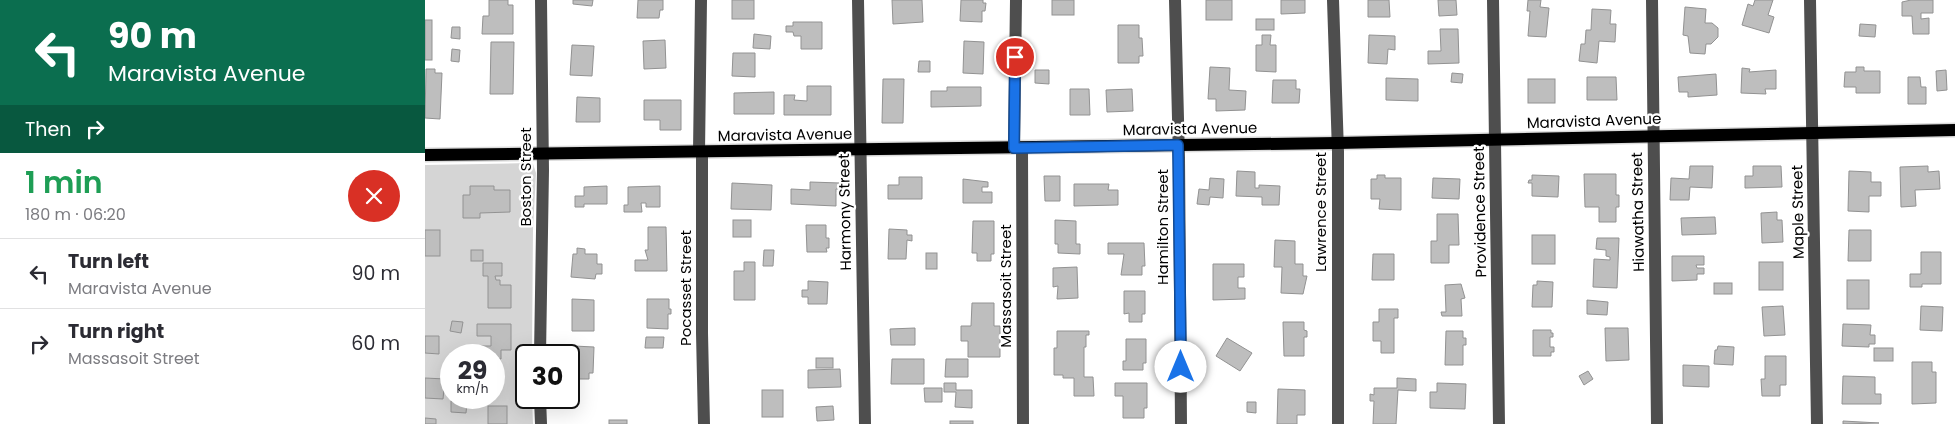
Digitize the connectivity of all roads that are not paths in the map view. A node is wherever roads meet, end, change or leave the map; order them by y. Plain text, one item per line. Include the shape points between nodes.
1 (541, 0) edge
2 (701, 0) edge
3 (858, 0) edge
4 (1015, 0) edge
5 (1175, 0) edge
6 (1333, 0) edge
7 (1493, 0) edge
8 (1652, 0) edge
9 (1810, 0) edge
10 (1955, 130) edge
11 (1813, 133) junction
12 (1654, 136) junction
13 (1495, 140) junction
14 (1337, 143) junction
15 (1178, 145) junction
16 (1018, 148) junction
17 (860, 150) junction
18 (701, 152) junction
19 (543, 154) junction
20 (425, 155) edge
21 (540, 344) edge
22 (540, 409) edge
23 (541, 424) edge
24 (704, 424) edge
25 (865, 424) edge
26 (1023, 424) edge
27 (1181, 424) edge
28 (1338, 424) edge
29 (1499, 424) edge
30 (1657, 424) edge
31 (1817, 424) edge

1 - 19 street, Boston Street
2 - 18 street, Pocasset Street
3 - 17 street, Harmony Street
4 - 16 street, Massasoit Street
5 - 15 street, Hamilton Street
6 - 14 street, Lawrence Street
7 - 13 street, Providence Street
8 - 12 street, Hiawatha Street
9 - 11 street, Maple Street
10 - 11 main road, Maravista Avenue
11 - 12 main road, Maravista Avenue
11 - 31 street, Maple Street
12 - 13 main road, Maravista Avenue
12 - 30 street, Hiawatha Street
13 - 14 main road, Maravista Avenue
13 - 29 street, Providence Street
14 - 15 main road, Maravista Avenue
14 - 28 street, Lawrence Street
15 - 16 main road, Maravista Avenue
15 - 27 street, Hamilton Street
16 - 17 main road, Maravista Avenue
16 - 26 street, Massasoit Street
17 - 18 main road, Maravista Avenue
17 - 25 street, Harmony Street
18 - 19 main road, Maravista Avenue
18 - 24 street, Pocasset Street
19 - 20 main road, Maravista Avenue
19 - 21 street, Boston Street
22 - 23 street

